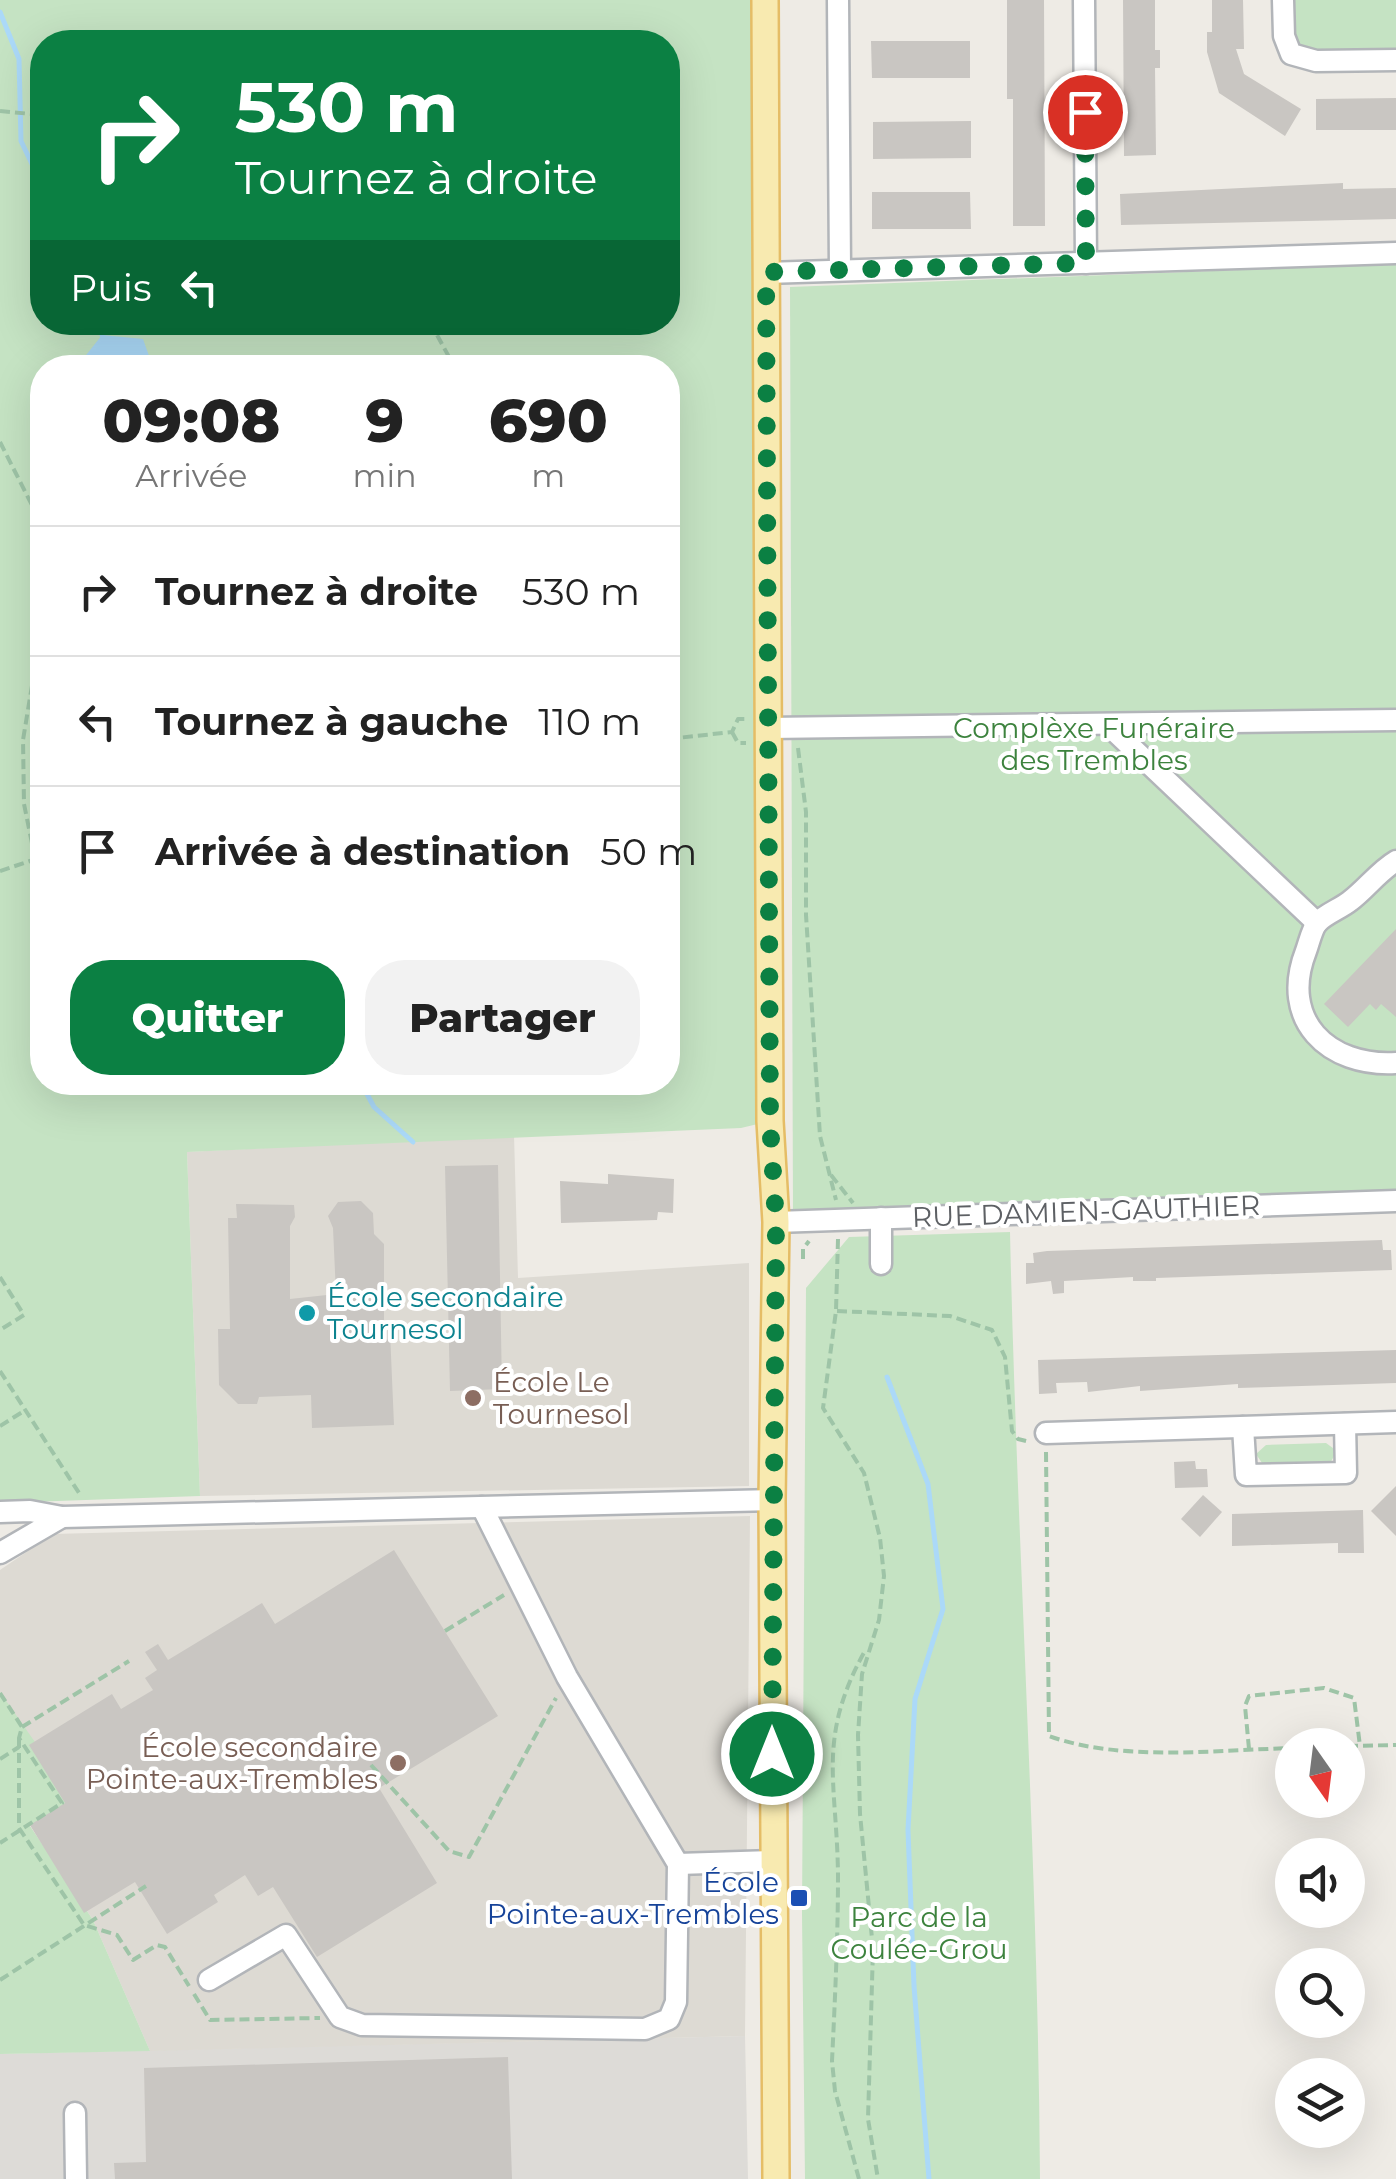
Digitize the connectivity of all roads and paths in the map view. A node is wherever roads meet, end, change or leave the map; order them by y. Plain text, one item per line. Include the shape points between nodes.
1 (765, 0) edge
2 (838, 0) edge
3 (1084, 0) edge
4 (1282, 0) edge
5 (1396, 60) edge
6 (0, 111) edge
7 (30, 114) edge
8 (1396, 253) edge
9 (1086, 263) junction
10 (840, 270) junction
11 (766, 272) junction
12 (0, 442) edge
13 (30, 501) edge
14 (30, 702) edge
15 (738, 719) dead end
16 (1396, 720) edge
17 (1107, 724) junction
18 (768, 728) junction
19 (732, 732) junction
20 (680, 738) edge
21 (738, 742) dead end
22 (798, 745) dead end
23 (30, 836) edge
24 (30, 860) edge
25 (1396, 861) edge
26 (0, 871) edge
27 (1316, 923) junction
28 (1396, 1063) edge
29 (828, 1171) junction
30 (1396, 1201) edge
31 (837, 1206) dead end
32 (856, 1208) dead end
33 (882, 1218) junction
34 (776, 1222) junction
35 (838, 1236) dead end
36 (817, 1237) dead end
37 (803, 1259) dead end
38 (882, 1264) dead end
39 (0, 1277) edge
40 (836, 1311) junction
41 (0, 1330) edge
42 (0, 1371) edge
43 (24, 1411) junction
44 (1396, 1422) edge
45 (1345, 1424) junction
46 (0, 1426) edge
47 (1243, 1427) junction
48 (1038, 1437) junction
49 (81, 1496) dead end
50 (772, 1500) junction
51 (482, 1508) junction
52 (0, 1512) edge
53 (62, 1517) junction
54 (0, 1554) edge
55 (504, 1595) dead end
56 (445, 1631) dead end
57 (871, 1641) junction
58 (130, 1661) dead end
59 (561, 1690) dead end
60 (0, 1693) edge
61 (22, 1727) junction
62 (1358, 1728) edge
63 (19, 1738) junction
64 (1396, 1745) edge
65 (19, 1746) junction
66 (1365, 1746) edge
67 (1275, 1748) edge
68 (1248, 1749) junction
69 (0, 1758) edge
70 (371, 1765) dead end
71 (19, 1828) junction
72 (0, 1842) edge
73 (773, 1861) junction
74 (678, 1864) junction
75 (146, 1886) dead end
76 (84, 1926) junction
77 (0, 1980) edge
78 (209, 1980) dead end
79 (75, 2113) dead end
80 (76, 2179) edge
81 (776, 2179) edge
82 (859, 2179) edge
83 (878, 2179) edge

1 - 11 main road
2 - 10 street
3 - 9 street
4 - 5 street via 1291,54 1316,61
6 - 7 path
8 - 9 street
9 - 10 street
10 - 11 street
11 - 18 main road
12 - 13 path
14 - 23 path via 24,804
15 - 19 path
16 - 17 street
17 - 18 street
17 - 27 street
18 - 34 main road
19 - 20 path
19 - 21 path
22 - 29 path via 820,1136
24 - 26 path
25 - 27 street
27 - 28 street via 1299,988 1310,1031 1330,1050
29 - 31 path
29 - 32 path
30 - 33 street, RUE DAMIEN-GAUTHIER
33 - 34 street, RUE DAMIEN-GAUTHIER
33 - 38 street
34 - 50 main road
35 - 40 path
36 - 37 path via 805,1246
39 - 41 path via 24,1315
40 - 48 path via 950,1316 992,1330 1005,1356 1012,1431 1018,1438
40 - 57 path via 823,1408 864,1472 876,1518 884,1587
42 - 43 path
43 - 46 path
43 - 49 path
44 - 45 street
45 - 47 street
45 - 47 street via 1346,1474 1246,1476
47 - 48 street
48 - 68 path via 1048,1736 1079,1747
50 - 51 street
50 - 73 main road
51 - 53 street
51 - 74 street via 567,1676
52 - 53 street
53 - 54 street
55 - 56 path
57 - 82 path via 836,1716 831,1784 838,1860 832,2061
57 - 83 path via 858,1735 873,1949 868,2119
58 - 61 path
59 - 70 path via 470,1857 449,1851
60 - 61 path
61 - 63 path
62 - 68 path via 1354,1698 1324,1688 1250,1696
63 - 65 path
63 - 71 path via 62,1803
64 - 66 path
65 - 69 path
65 - 71 path
67 - 68 path
71 - 72 path
71 - 76 path
73 - 74 street
73 - 81 main road
74 - 78 street via 676,2002 669,2019 645,2029 362,2025 340,2017 286,1935
75 - 76 path
76 - 77 path
79 - 80 street

